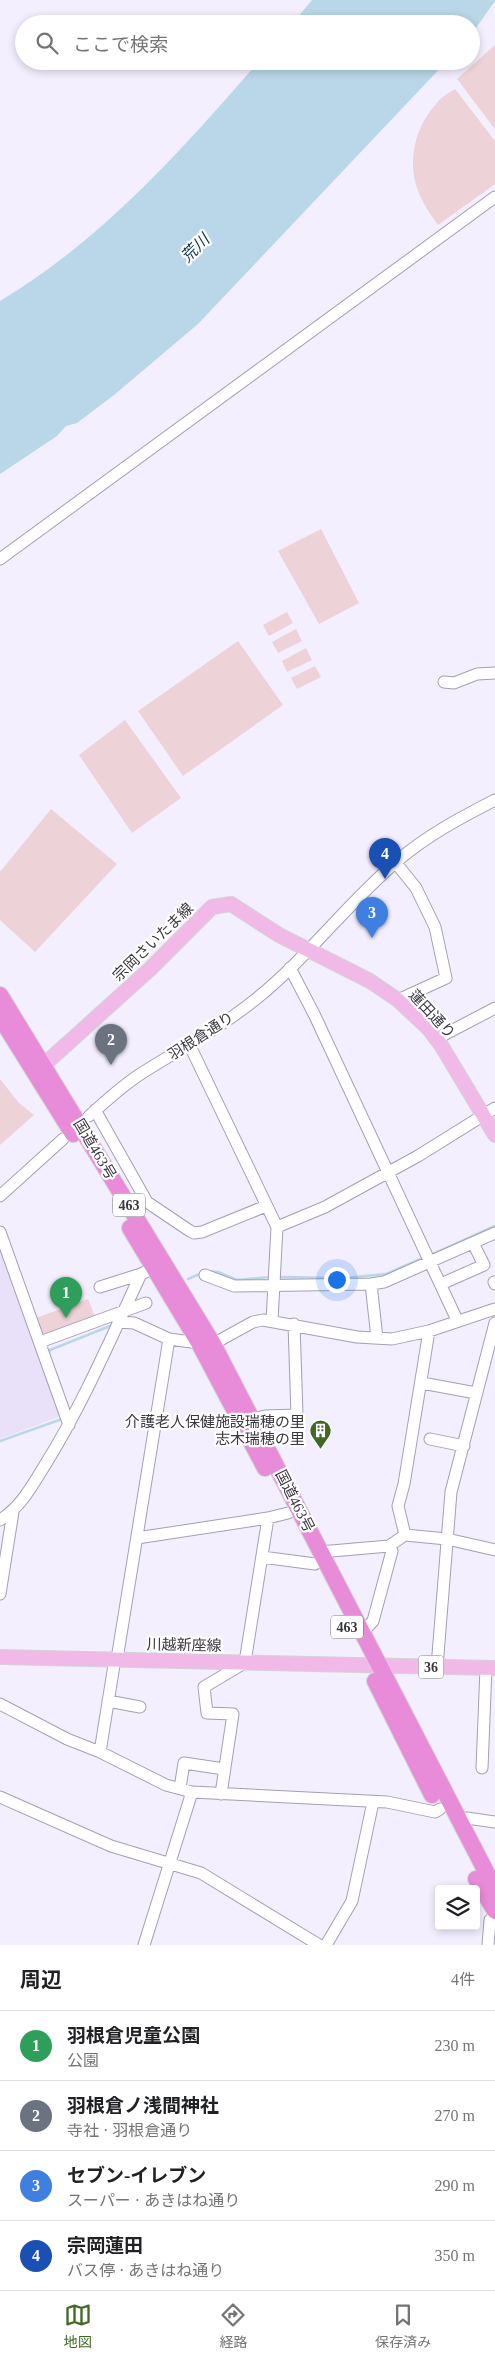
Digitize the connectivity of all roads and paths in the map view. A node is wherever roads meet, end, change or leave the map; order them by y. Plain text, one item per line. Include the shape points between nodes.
1 (495, 197) edge
2 (0, 559) edge
3 (495, 673) edge
4 (444, 682) dead end
5 (494, 803) edge
6 (396, 862) junction
7 (309, 952) junction
8 (290, 968) junction
9 (0, 995) edge
10 (398, 1000) junction
11 (495, 1008) edge
12 (0, 1017) edge
13 (436, 1039) junction
14 (190, 1046) junction
15 (40, 1070) junction
16 (489, 1111) edge
17 (495, 1136) edge
18 (63, 1139) dead end
19 (389, 1172) junction
20 (0, 1196) edge
21 (266, 1206) junction
22 (277, 1227) junction
23 (0, 1232) edge
24 (495, 1233) edge
25 (474, 1243) junction
26 (431, 1262) junction
27 (148, 1271) junction
28 (205, 1275) dead end
29 (273, 1284) junction
30 (371, 1284) junction
31 (441, 1284) junction
32 (100, 1287) dead end
33 (146, 1303) dead end
34 (495, 1309) edge
35 (121, 1317) junction
36 (458, 1320) junction
37 (272, 1321) junction
38 (495, 1323) edge
39 (294, 1324) junction
40 (429, 1331) junction
41 (377, 1338) junction
42 (169, 1339) junction
43 (40, 1342) junction
44 (206, 1344) junction
45 (422, 1383) junction
46 (476, 1393) junction
47 (253, 1419) junction
48 (69, 1425) junction
49 (430, 1439) dead end
50 (464, 1446) junction
51 (13, 1512) junction
52 (288, 1513) junction
53 (268, 1518) junction
54 (0, 1520) edge
55 (405, 1535) junction
56 (137, 1538) junction
57 (447, 1539) junction
58 (388, 1546) junction
59 (495, 1550) edge
60 (262, 1557) junction
61 (318, 1558) junction
62 (0, 1594) edge
63 (362, 1633) junction
64 (0, 1657) edge
65 (116, 1659) junction
66 (245, 1662) junction
67 (373, 1666) junction
68 (437, 1667) junction
69 (490, 1668) edge
70 (108, 1701) junction
71 (0, 1704) edge
72 (140, 1707) dead end
73 (100, 1752) junction
74 (224, 1768) junction
75 (482, 1768) dead end
76 (180, 1788) junction
77 (192, 1792) junction
78 (220, 1794) junction
79 (0, 1797) edge
80 (373, 1802) junction
81 (440, 1809) junction
82 (459, 1822) junction
83 (495, 1822) edge
84 (170, 1863) junction
85 (495, 1889) edge
86 (495, 1911) edge
87 (495, 1916) edge
88 (144, 1945) edge
89 (319, 1945) edge
90 (326, 1945) edge
91 (488, 1945) edge

1 - 2 street
3 - 4 street via 477,674 454,684
5 - 6 street, 羽根倉通り via 426,838
6 - 7 street, 羽根倉通り
6 - 10 street via 416,888 435,927 446,978
7 - 8 street, 羽根倉通り
7 - 10 main road, 蓮田通り via 364,978
7 - 15 main road, 宗岡さいたま線 via 231,904 212,907
8 - 14 street, 羽根倉通り via 255,1000
8 - 19 street
9 - 15 highway, 国道463号 / 463
10 - 13 main road, 蓮田通り
11 - 13 street
12 - 15 highway, 国道463号 / 463
13 - 16 main road, 蓮田通り
14 - 21 street
14 - 21 street, 羽根倉通り via 142,1073 92,1113 147,1202 190,1231 202,1232
15 - 27 highway, 国道463号 / 463
15 - 44 highway, 国道463号 / 463
16 - 17 main road, 蓮田通り
16 - 19 street
18 - 20 street
19 - 22 street via 325,1208
19 - 26 street
21 - 22 street
22 - 29 street
23 - 43 street
24 - 25 street
25 - 26 street
25 - 31 street via 484,1265
26 - 30 street via 384,1282
26 - 31 street
27 - 32 street
27 - 35 street
27 - 44 highway, 国道463号 / 463
28 - 29 street via 234,1286
29 - 30 street
29 - 37 street
30 - 41 street
31 - 36 street
33 - 35 street
34 - 36 street
35 - 42 street
35 - 43 street
35 - 48 street
36 - 40 street
37 - 39 street
37 - 44 street via 253,1322
38 - 46 street
39 - 41 street
39 - 47 street via 297,1415
40 - 41 street via 409,1337
40 - 45 street
42 - 44 street
42 - 56 street
43 - 48 street
44 - 47 highway, 国道463号 / 463
44 - 52 highway, 国道463号 / 463
45 - 46 street
45 - 55 street via 398,1506
46 - 50 street
47 - 61 highway, 国道463号 / 463
48 - 51 street
49 - 50 street
50 - 57 street via 451,1492
51 - 54 street
51 - 62 street
52 - 53 street
52 - 61 highway, 国道463号 / 463
53 - 56 street
53 - 60 street
55 - 57 street
55 - 58 street
56 - 65 street
57 - 59 street
57 - 68 street
58 - 61 street
58 - 63 street via 392,1551 373,1621
60 - 61 street
60 - 66 street
61 - 63 highway, 国道463号 / 463
61 - 67 highway, 国道463号 / 463
63 - 67 highway, 国道463号 / 463
64 - 65 main road, 川越新座線
65 - 66 main road, 川越新座線
65 - 70 street
66 - 67 main road, 川越新座線
66 - 74 street via 204,1686 207,1713 233,1714
67 - 68 main road, 36
67 - 81 highway, 国道463号 / 463
67 - 82 highway, 国道463号 / 463
68 - 69 main road, 36
69 - 75 street
70 - 72 street
70 - 73 street
71 - 73 street via 67,1739
73 - 76 street
74 - 76 street via 184,1763
74 - 78 street
76 - 77 street
77 - 78 street
77 - 84 street
78 - 80 street
79 - 84 street via 111,1846
80 - 81 street via 435,1812
80 - 90 street via 352,1901
81 - 86 highway, 国道463号 / 463
82 - 83 street via 467,1818
82 - 85 highway, 国道463号 / 463
84 - 88 street
84 - 89 street via 215,1880
87 - 91 street via 490,1920

